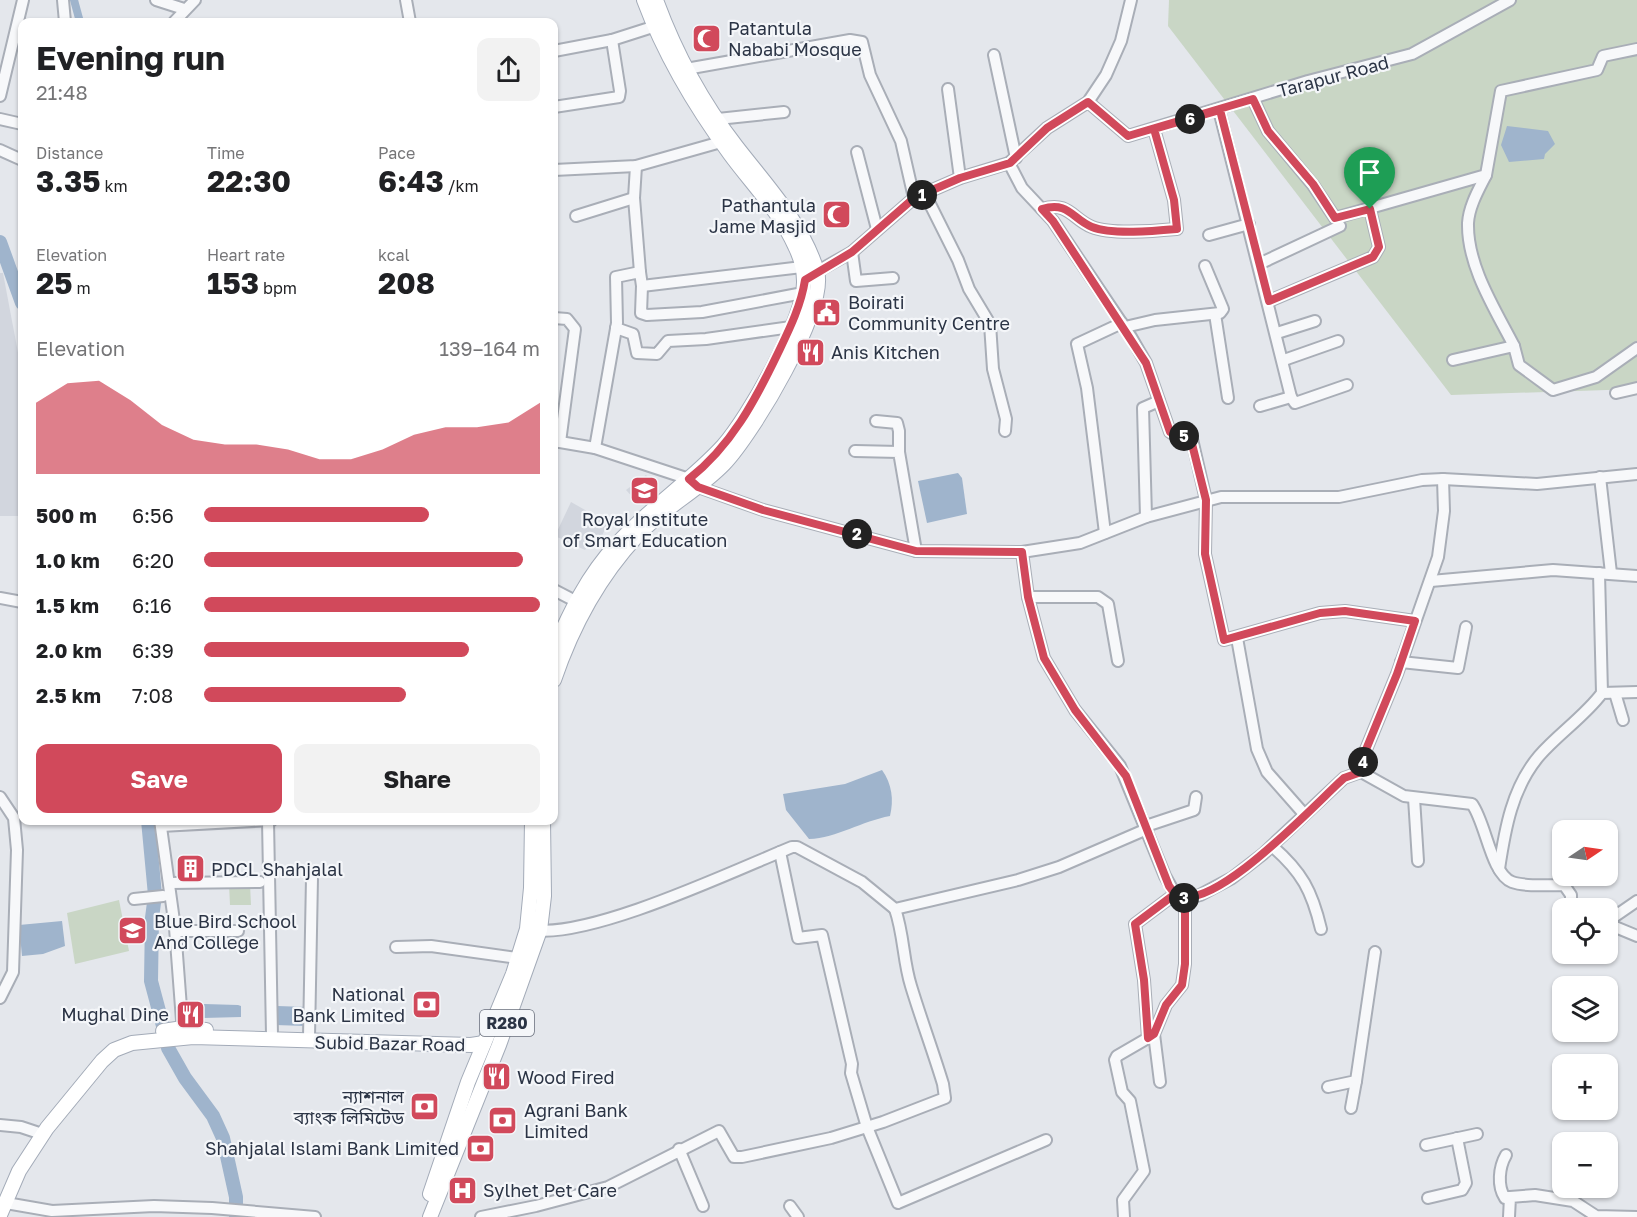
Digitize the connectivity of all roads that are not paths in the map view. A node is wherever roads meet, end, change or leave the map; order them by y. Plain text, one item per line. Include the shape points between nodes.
1 (23, 0) edge
2 (63, 0) edge
3 (156, 0) edge
4 (195, 0) edge
5 (407, 0) edge
6 (644, 0) edge
7 (656, 0) edge
8 (1131, 0) edge
9 (1510, 0) edge
10 (184, 9) junction
11 (19, 18) edge
12 (65, 18) edge
13 (177, 18) edge
14 (409, 18) edge
15 (18, 21) edge
16 (659, 25) junction
17 (612, 40) junction
18 (1637, 48) edge
19 (558, 50) edge
20 (994, 55) dead end
21 (686, 69) junction
22 (948, 89) dead end
23 (0, 96) edge
24 (1253, 99) junction
25 (1088, 102) junction
26 (558, 106) edge
27 (1220, 110) junction
28 (784, 112) dead end
29 (0, 119) edge
30 (718, 119) junction
31 (18, 123) edge
32 (1154, 129) junction
33 (721, 142) junction
34 (0, 150) edge
35 (857, 152) dead end
36 (18, 158) edge
37 (740, 159) junction
38 (1013, 160) junction
39 (636, 166) junction
40 (558, 170) edge
41 (1486, 175) junction
42 (960, 178) junction
43 (920, 196) junction
44 (634, 198) junction
45 (1042, 209) junction
46 (1370, 209) junction
47 (576, 216) dead end
48 (1249, 224) junction
49 (1340, 226) dead end
50 (877, 229) junction
51 (1209, 235) dead end
52 (852, 252) junction
53 (1259, 264) junction
54 (1205, 266) dead end
55 (817, 271) junction
56 (640, 272) junction
57 (893, 278) dead end
58 (803, 280) junction
59 (642, 286) junction
60 (1269, 301) junction
61 (1215, 314) junction
62 (558, 318) edge
63 (1315, 321) dead end
64 (1124, 325) junction
65 (791, 327) junction
66 (616, 328) junction
67 (1277, 333) junction
68 (1338, 341) dead end
69 (1514, 346) junction
70 (1637, 348) edge
71 (1284, 360) junction
72 (1453, 360) dead end
73 (1347, 385) dead end
74 (1637, 388) edge
75 (1616, 393) dead end
76 (1291, 397) junction
77 (1227, 398) dead end
78 (1160, 401) junction
79 (1260, 406) dead end
80 (876, 421) dead end
81 (1005, 431) dead end
82 (558, 434) edge
83 (558, 441) edge
84 (595, 448) junction
85 (855, 451) dead end
86 (899, 452) junction
87 (1637, 474) edge
88 (1600, 477) junction
89 (1443, 479) junction
90 (693, 483) junction
91 (1206, 500) junction
92 (1146, 517) junction
93 (1105, 533) junction
94 (916, 551) junction
95 (1022, 552) junction
96 (1599, 573) junction
97 (1611, 573) junction
98 (1637, 576) edge
99 (1431, 581) junction
100 (558, 592) edge
101 (0, 597) edge
102 (1028, 597) junction
103 (18, 601) edge
104 (582, 604) junction
105 (1415, 621) junction
106 (1466, 627) dead end
107 (1237, 638) junction
108 (558, 643) edge
109 (1118, 661) dead end
110 (1401, 662) junction
111 (558, 669) edge
112 (1637, 692) edge
113 (1602, 693) junction
114 (1615, 693) junction
115 (1623, 720) dead end
116 (1361, 772) junction
117 (0, 797) edge
118 (1196, 797) dead end
119 (1414, 798) junction
120 (1304, 814) junction
121 (160, 825) edge
122 (270, 825) edge
123 (532, 825) edge
124 (543, 825) edge
125 (1146, 827) junction
126 (1272, 846) junction
127 (780, 852) junction
128 (1418, 861) dead end
129 (1499, 873) junction
130 (312, 878) dead end
131 (260, 882) dead end
132 (169, 883) junction
133 (163, 896) dead end
134 (1180, 897) junction
135 (1571, 898) edge
136 (134, 899) dead end
137 (1637, 901) edge
138 (895, 909) junction
139 (1618, 915) edge
140 (1618, 927) edge
141 (534, 929) junction
142 (1320, 929) dead end
143 (176, 931) junction
144 (238, 932) dead end
145 (1637, 936) edge
146 (396, 947) dead end
147 (1375, 952) dead end
148 (517, 958) junction
149 (0, 999) edge
150 (183, 1033) junction
151 (272, 1035) junction
152 (1151, 1036) junction
153 (309, 1037) junction
154 (484, 1043) junction
155 (499, 1045) junction
156 (1356, 1081) junction
157 (1160, 1082) dead end
158 (1328, 1087) dead end
159 (1351, 1108) dead end
160 (0, 1125) edge
161 (867, 1127) junction
162 (38, 1133) junction
163 (1477, 1134) dead end
164 (1457, 1138) junction
165 (1047, 1140) dead end
166 (1426, 1145) dead end
167 (679, 1149) junction
168 (1506, 1155) dead end
169 (1510, 1197) junction
170 (1428, 1198) dead end
171 (2, 1203) edge
172 (703, 1206) dead end
173 (790, 1206) dead end
174 (88, 1214) edge
175 (315, 1217) edge
176 (426, 1217) edge
177 (430, 1217) edge
178 (481, 1217) edge
179 (798, 1217) edge
180 (1124, 1217) edge
181 (1509, 1217) edge
182 (1637, 1217) edge

1 - 11 street
2 - 12 street
3 - 10 street
4 - 10 street
5 - 14 street
6 - 16 main road
7 - 16 main road
8 - 25 street via 1106,75
9 - 24 street, Tarapur Road via 1412,54
10 - 13 street
15 - 23 street
16 - 17 street
16 - 21 main road
16 - 33 main road via 680,81
17 - 19 street
17 - 26 street via 619,97
18 - 41 street via 1604,56 1597,70 1501,91
20 - 38 street
21 - 30 main road
21 - 43 street via 850,40 862,42 870,75 901,141
22 - 42 street
24 - 27 street, Tarapur Road
24 - 46 street via 1268,131 1313,184 1335,218
25 - 32 street, Tarapur Road via 1128,136
25 - 38 street via 1047,128
27 - 32 street, Tarapur Road
27 - 48 street
28 - 30 street
29 - 31 street
30 - 37 main road
32 - 45 street via 1174,200 1177,229 1104,230 1090,227 1058,206
33 - 37 main road
33 - 39 street
34 - 36 street
35 - 50 street
37 - 55 main road via 773,190 794,222
37 - 58 main road via 795,244
38 - 42 street
38 - 45 street via 1022,188
39 - 40 street
39 - 44 street
41 - 46 street
41 - 69 street via 1470,211 1470,244
42 - 43 street
43 - 50 street
43 - 81 street via 990,324 993,369 1006,419
44 - 47 street
44 - 56 street
45 - 64 street
46 - 60 street via 1379,247 1373,257
48 - 51 street
48 - 53 street
49 - 53 street
50 - 52 street
52 - 55 street
52 - 57 street via 856,281
53 - 60 street
54 - 61 street via 1223,309
55 - 58 street
55 - 90 main road via 818,291 811,315 773,393 745,440
56 - 59 street
56 - 66 street via 616,276
58 - 59 street
58 - 59 street via 702,312 646,315 641,313
58 - 65 main road
60 - 67 street
61 - 64 street
61 - 77 street
62 - 82 street via 571,320 574,329
63 - 67 street
64 - 78 street via 1146,363
64 - 93 street via 1077,344 1087,388
65 - 66 street via 668,341 657,354 637,353 633,334
65 - 90 main road via 737,429
66 - 84 street
67 - 71 street
68 - 71 street
69 - 70 street via 1519,365 1553,390 1596,377
69 - 72 street
71 - 76 street
73 - 76 street via 1294,403
74 - 75 street
76 - 79 street
78 - 91 street via 1170,432 1191,440
78 - 92 street via 1143,408
80 - 86 street via 897,423
83 - 84 street
84 - 90 street
85 - 86 street
86 - 94 street
87 - 88 street
88 - 89 street via 1537,484
88 - 97 street
89 - 91 street via 1339,497
89 - 99 street via 1444,512
90 - 94 street via 763,510
90 - 104 main road via 637,536
91 - 92 street
91 - 107 street via 1205,554 1214,604 1224,640
92 - 93 street
93 - 95 street via 1080,543
94 - 95 street
95 - 102 street
96 - 97 street
96 - 99 street via 1553,570
96 - 113 street
97 - 98 street
99 - 105 street
100 - 104 street
101 - 103 street
102 - 109 street via 1098,597 1108,604
102 - 125 street via 1044,658 1075,710 1120,766
104 - 108 main road
104 - 111 main road
105 - 107 street via 1345,611 1296,619
105 - 110 street
106 - 110 street via 1458,668
107 - 120 street via 1257,749 1268,772
110 - 116 street via 1365,752
112 - 114 street
113 - 114 street
113 - 129 street via 1538,757 1518,788 1505,832
114 - 115 street
116 - 119 street via 1396,793
116 - 120 street via 1344,778
117 - 149 street via 14,818 17,850 13,972
118 - 125 street via 1194,810
119 - 128 street
119 - 129 street via 1472,804
120 - 126 street
121 - 132 street
122 - 151 street
123 - 141 main road, R280
124 - 141 main road, R280 via 544,896
125 - 134 street via 1165,876
125 - 138 street via 1059,867
126 - 134 street via 1206,893
126 - 142 street via 1301,875 1313,898
127 - 138 street via 797,847 862,882
127 - 141 street via 614,916 572,928
127 - 161 street via 798,938 822,935 851,1073
129 - 135 street via 1512,882 1564,885
130 - 153 street
131 - 132 street
132 - 143 street
133 - 136 street
134 - 152 street via 1185,964 1182,985 1166,1005
134 - 152 street via 1135,924
137 - 139 street
138 - 161 street via 903,931 911,988 946,1095
140 - 145 street
141 - 148 main road, R280
141 - 155 main road, R280
143 - 144 street
143 - 150 street
146 - 148 street via 430,946
147 - 156 street
148 - 154 main road, R280
150 - 151 main road, Subid Bazar Road
150 - 154 main road, Subid Bazar Road
150 - 162 main road, Subid Bazar Road via 110,1041
151 - 153 main road, Subid Bazar Road
152 - 157 street
152 - 180 street via 1116,1057 1122,1092 1130,1101 1144,1171 1124,1200
153 - 154 main road, Subid Bazar Road via 475,1039
154 - 155 street
154 - 176 main road, R280 via 441,1161
155 - 177 main road, R280
156 - 158 street
156 - 159 street
160 - 162 street
161 - 165 street via 898,1203
161 - 167 street via 742,1157 734,1157 719,1131
162 - 171 main road, Subid Bazar Road
163 - 164 street
164 - 166 street
164 - 170 street via 1466,1183 1462,1190
167 - 172 street
167 - 178 street via 608,1187
168 - 169 street via 1499,1168 1503,1195
169 - 181 street
169 - 182 street via 1534,1195 1573,1201 1596,1216
171 - 174 street
173 - 179 street
174 - 175 street via 154,1206

